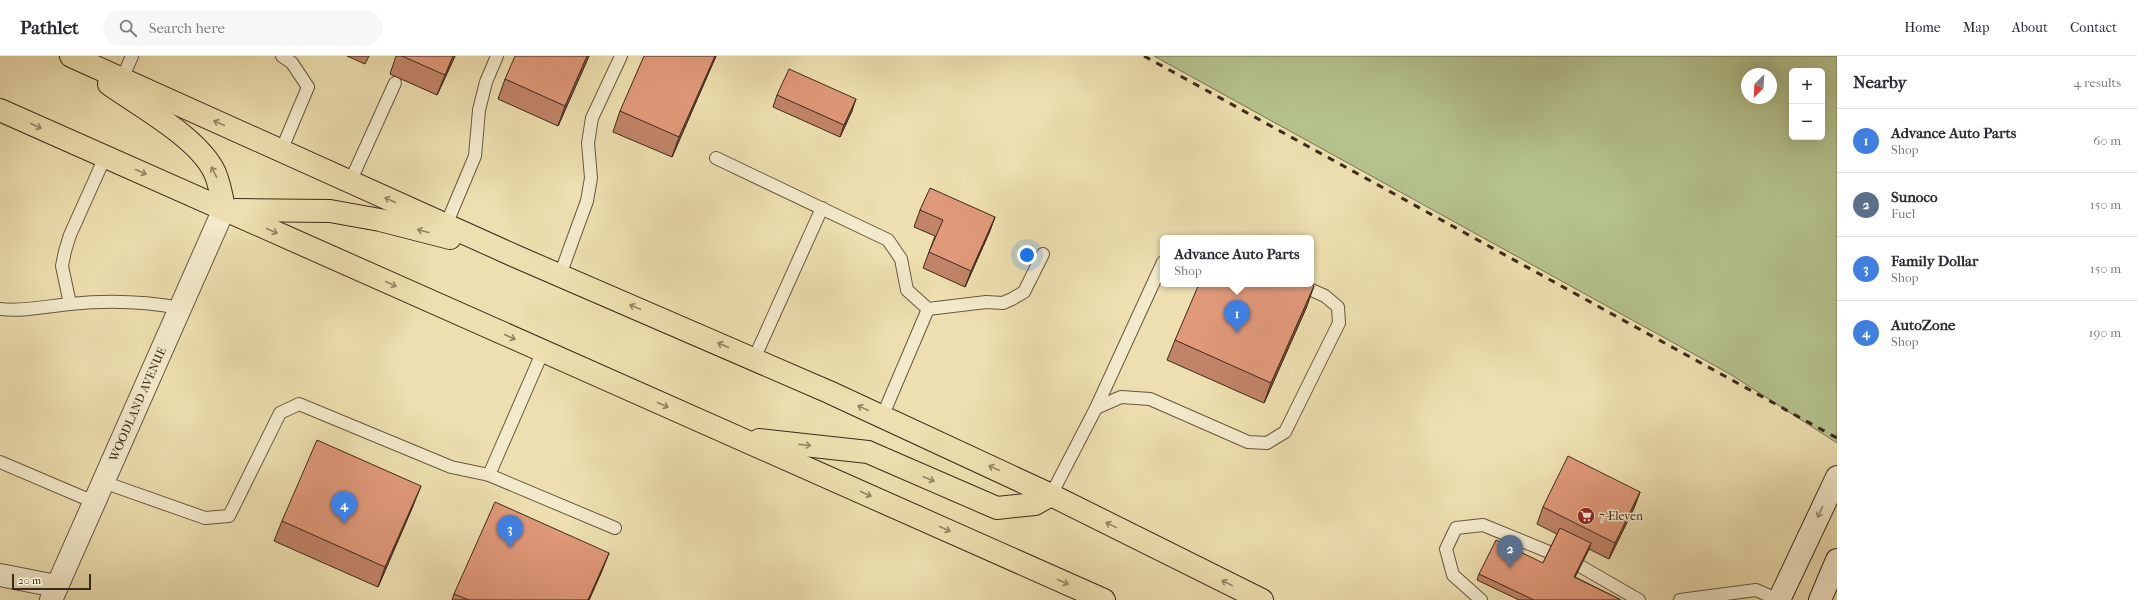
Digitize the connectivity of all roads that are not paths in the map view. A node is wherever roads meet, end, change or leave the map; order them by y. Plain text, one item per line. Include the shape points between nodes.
1 (69, 56) edge
2 (132, 56) edge
3 (282, 56) edge
4 (497, 56) edge
5 (622, 56) edge
6 (122, 79) junction
7 (395, 83) dead end
8 (0, 110) edge
9 (280, 151) junction
10 (105, 157) junction
11 (716, 158) dead end
12 (350, 182) junction
13 (822, 208) junction
14 (224, 209) junction
15 (446, 225) junction
16 (1042, 254) dead end
17 (515, 256) junction
18 (1160, 269) edge
19 (560, 275) junction
20 (1305, 287) edge
21 (70, 304) junction
22 (180, 308) junction
23 (0, 309) edge
24 (928, 309) junction
25 (543, 351) junction
26 (754, 359) junction
27 (1096, 408) junction
28 (882, 417) junction
29 (738, 438) junction
30 (0, 462) edge
31 (489, 475) junction
32 (1837, 477) edge
33 (103, 482) junction
34 (1051, 495) junction
35 (94, 502) junction
36 (615, 528) dead end
37 (1549, 552) edge
38 (1837, 560) edge
39 (1580, 566) edge
40 (0, 575) edge
41 (53, 593) edge
42 (1104, 600) edge
43 (1262, 600) edge
44 (1481, 600) edge
45 (1639, 600) edge
46 (1680, 600) edge
47 (1779, 600) edge
48 (1820, 600) edge

1 - 6 main road
14 -> 1 main road via 215,173 202,154 180,134
2 - 6 lane
3 - 9 lane via 292,63 308,87
4 - 15 lane via 486,82 479,110 475,156
5 - 19 lane via 592,118 588,143 591,178 587,202
9 -> 6 main road
7 - 12 lane
8 -> 10 main road
9 - 12 main road
10 -> 14 main road
10 - 21 lane via 65,252 62,266
11 - 13 lane
15 -> 12 main road
13 - 24 lane via 888,240 901,259 907,290
13 - 26 lane
17 -> 14 main road via 380,220 330,211
14 - 22 street, WOODLAND AVENUE
14 -> 25 main road
15 - 17 main road
16 - 24 lane via 1024,292 1012,299 1003,303 986,302
17 - 19 main road
18 - 27 lane
26 -> 19 main road
20 - 27 lane via 1325,296 1338,307 1339,323 1285,432 1268,443 1248,442 1150,400 1121,397
21 - 22 lane via 118,300
21 - 23 lane
22 - 33 street, WOODLAND AVENUE
24 - 28 lane
25 -> 29 main road
25 - 31 lane
28 -> 26 main road
27 - 34 lane
34 -> 28 main road
29 -> 34 main road via 868,452 997,508 1035,504
29 -> 42 main road
30 - 35 lane
31 - 33 lane via 451,466 300,404 280,413 229,516 205,518
31 - 36 lane
32 -> 47 street
33 - 35 street, WOODLAND AVENUE
43 -> 34 main road
35 - 41 street, WOODLAND AVENUE
37 - 44 lane via 1483,525 1456,528 1446,549 1453,575
38 - 48 street
39 - 45 lane
40 - 41 street
46 - 47 lane via 1756,590

